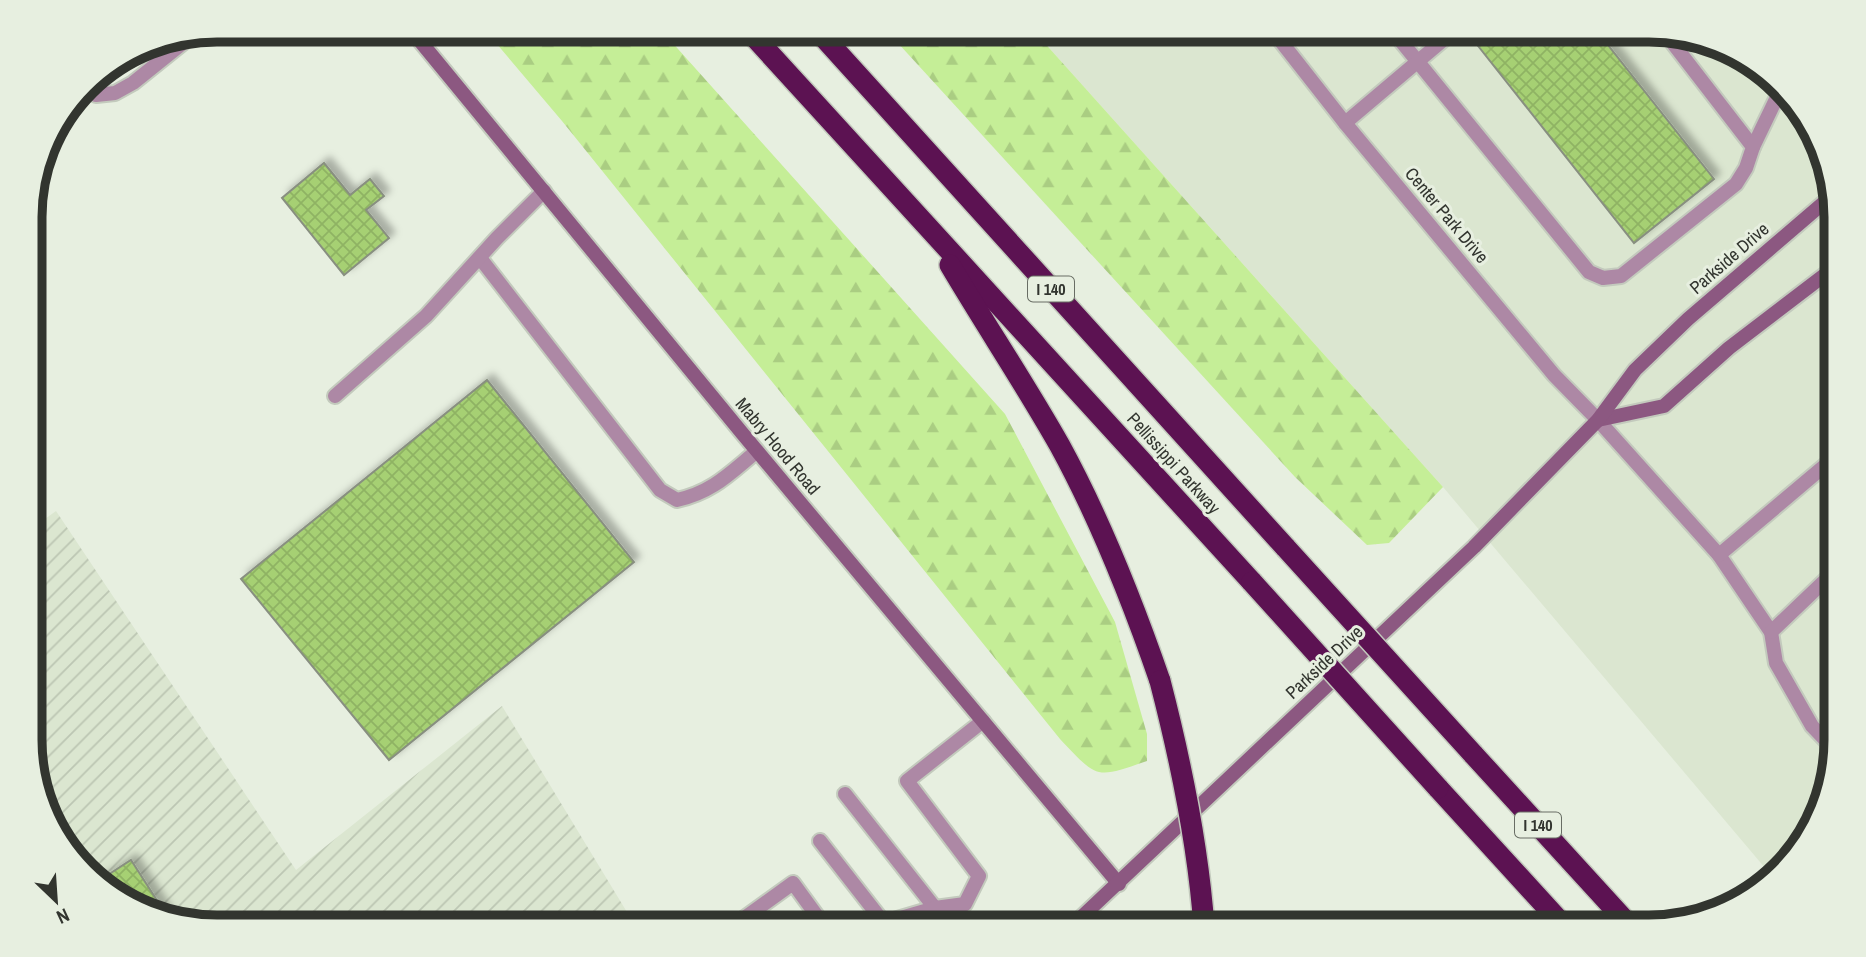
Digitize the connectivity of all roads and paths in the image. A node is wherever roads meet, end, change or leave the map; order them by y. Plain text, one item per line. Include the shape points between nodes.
1 (421, 42) edge
2 (759, 42) edge
3 (828, 42) edge
4 (1281, 42) edge
5 (1402, 42) edge
6 (1441, 42) edge
7 (1673, 43) edge
8 (179, 46) edge
9 (1418, 61) junction
10 (93, 93) edge
11 (1777, 97) edge
12 (1345, 123) junction
13 (1753, 147) junction
14 (544, 191) junction
15 (1823, 203) edge
16 (929, 230) junction
17 (480, 258) junction
18 (1824, 275) edge
19 (335, 396) dead end
20 (1598, 420) junction
21 (757, 451) junction
22 (1824, 466) edge
23 (1719, 555) junction
24 (1824, 581) edge
25 (1771, 632) junction
26 (983, 721) junction
27 (1824, 739) edge
28 (845, 794) dead end
29 (820, 841) dead end
30 (1119, 884) junction
31 (1603, 897) junction
32 (936, 908) junction
33 (749, 915) edge
34 (816, 915) edge
35 (875, 915) edge
36 (914, 915) edge
37 (1085, 915) edge
38 (1203, 915) edge
39 (1554, 915) edge
40 (1620, 915) edge
41 (1627, 915) edge

1 - 14 street, Mabry Hood Road
2 - 16 highway, Pellissippi Parkway / I 140
3 - 31 highway, Pellissippi Parkway / I 140, bridge
4 - 12 street, Center Park Drive
5 - 9 street
6 - 9 street
7 - 13 street
8 - 10 street via 133,83 114,93
9 - 12 street
9 - 13 street via 1589,272 1603,278 1621,275 1735,184
11 - 13 street
12 - 20 street, Center Park Drive via 1555,375
14 - 17 street
14 - 21 street, Mabry Hood Road
15 - 20 street, Parkside Drive via 1661,344
16 - 38 highway, bridge via 1054,436 1131,598 1179,754
16 - 39 highway, Pellissippi Parkway / I 140, bridge
17 - 19 street via 426,316
17 - 21 street via 660,490 677,499 698,495
18 - 20 street via 1729,348 1664,406
20 - 23 street, Center Park Drive
20 - 30 street, Parkside Drive via 1474,547
21 - 26 street, Mabry Hood Road
22 - 23 street
23 - 25 street, Center Park Drive
24 - 25 street
25 - 27 street via 1776,663
26 - 30 street, Mabry Hood Road
26 - 32 street via 907,781 979,876 965,904
28 - 32 street
29 - 35 street
30 - 37 street, Parkside Drive
31 - 40 highway, Pellissippi Parkway / I 140
31 - 41 highway
32 - 36 street
33 - 34 street via 793,883

